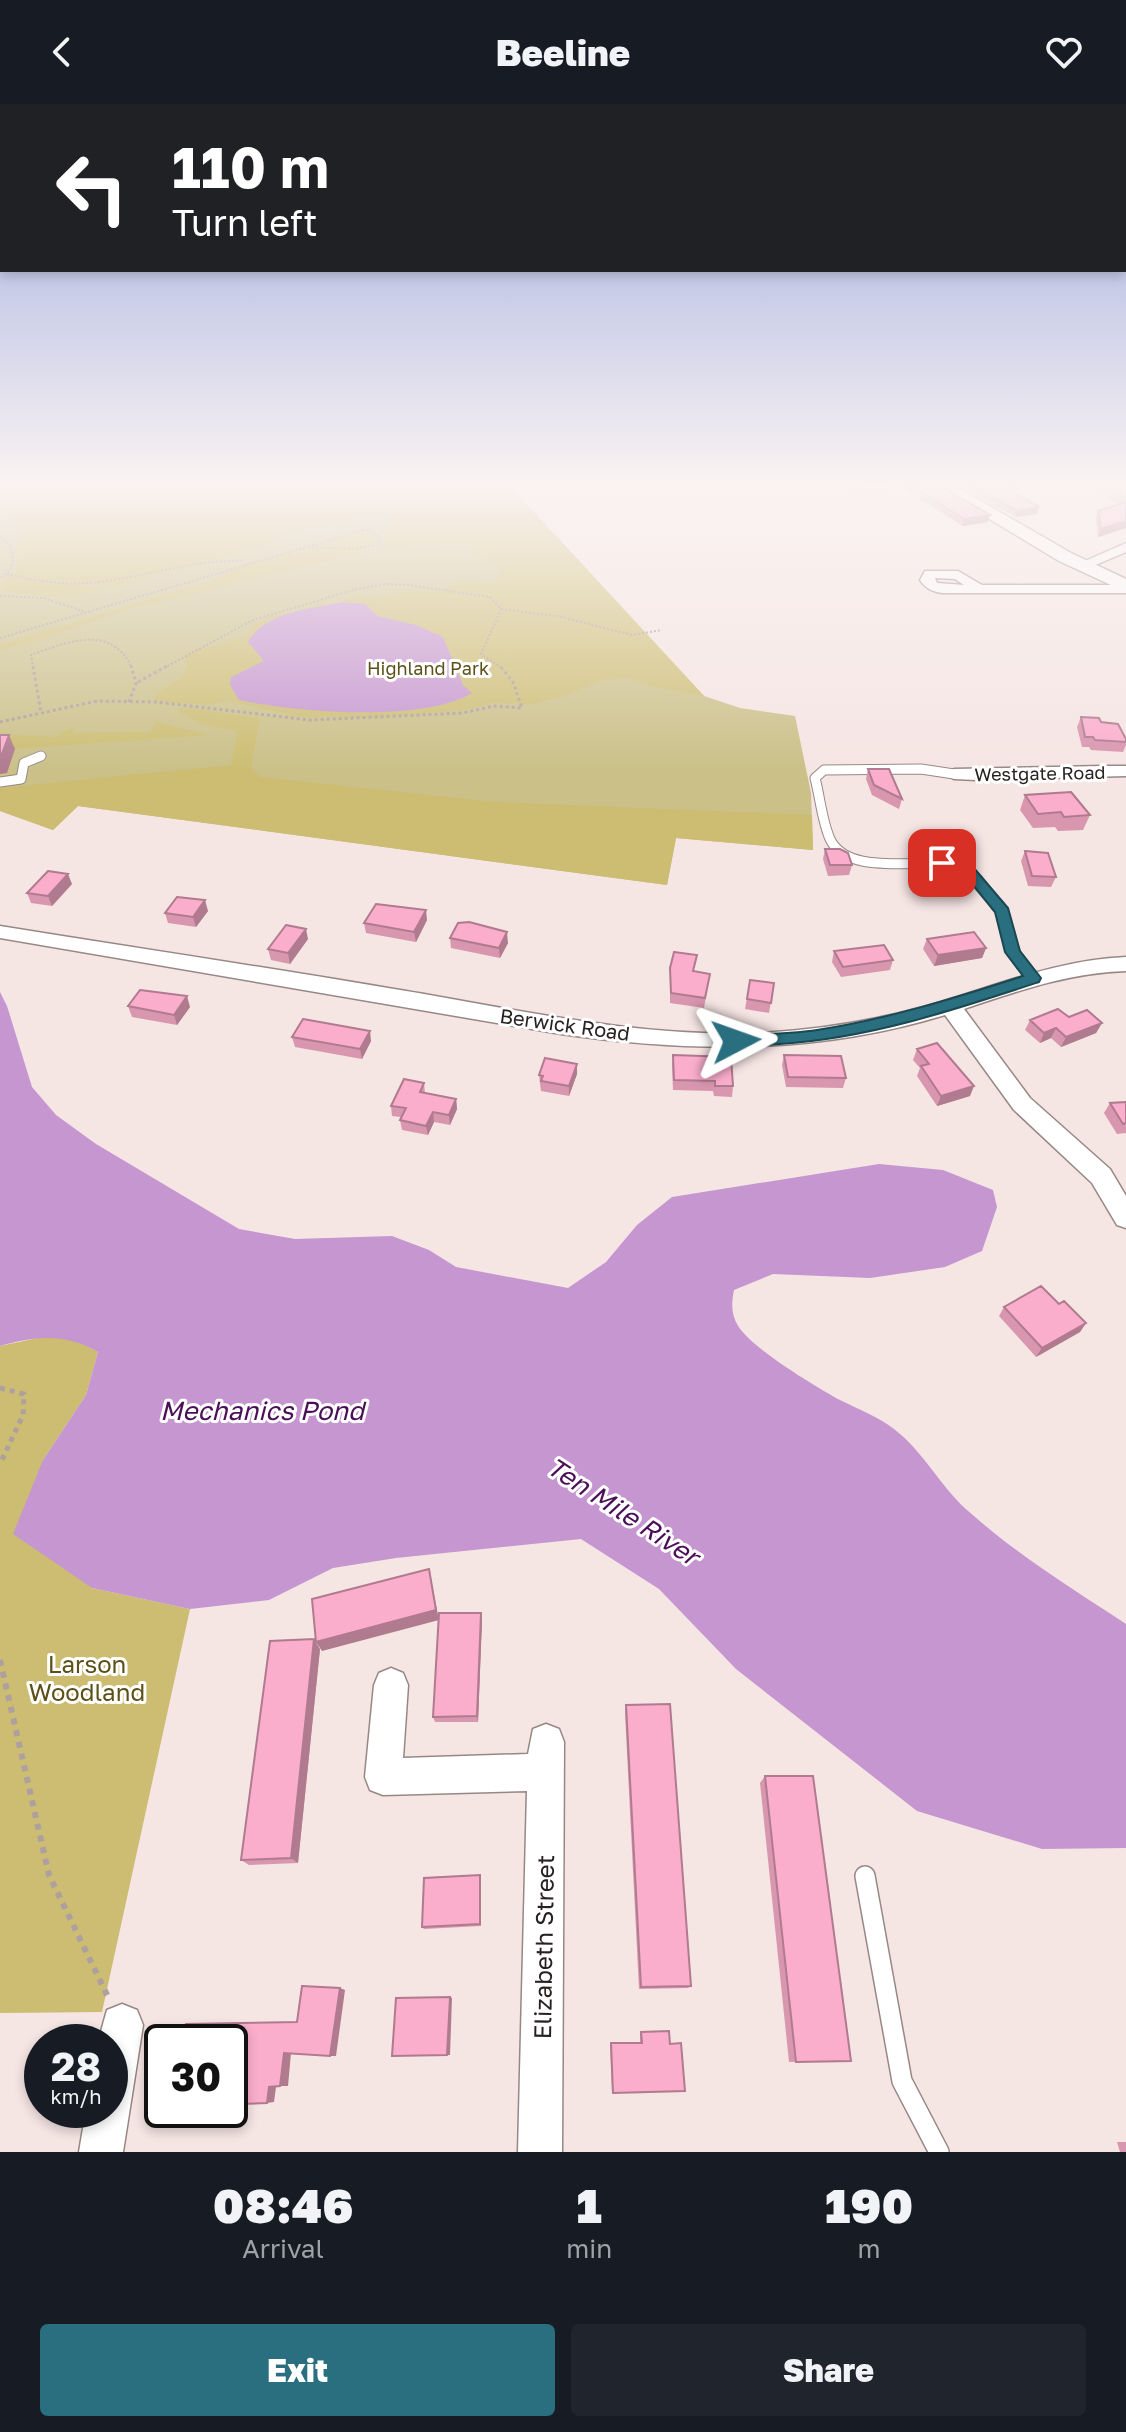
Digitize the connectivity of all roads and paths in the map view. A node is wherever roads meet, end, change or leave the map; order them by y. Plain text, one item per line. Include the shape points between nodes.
1 (46, 581) edge
2 (101, 581) edge
3 (187, 581) edge
4 (977, 587) dead end
5 (1126, 587) edge
6 (0, 596) edge
7 (501, 609) junction
8 (86, 612) junction
9 (662, 630) dead end
10 (0, 638) edge
11 (138, 682) junction
12 (129, 702) junction
13 (41, 713) junction
14 (0, 722) edge
15 (41, 756) dead end
16 (1126, 771) edge
17 (954, 774) joint
18 (0, 782) edge
19 (0, 932) edge
20 (1126, 964) edge
21 (1033, 978) junction
22 (950, 1006) junction
23 (1126, 1218) edge
24 (0, 1388) edge
25 (0, 1464) edge
26 (0, 1660) edge
27 (391, 1685) dead end
28 (865, 1876) dead end
29 (122, 2024) edge
30 (105, 2128) edge
31 (101, 2152) edge
32 (540, 2152) edge
33 (939, 2152) edge

1 - 2 path
3 - 8 path
4 - 5 street
6 - 8 path via 43,598
7 - 9 path via 557,616 632,635
7 - 11 path via 490,597 409,585 357,589 253,620
7 - 12 path via 481,654 506,668 519,688 522,708 310,720
8 - 10 path
11 - 12 path via 137,694
11 - 13 path via 129,661 95,638 36,654 30,658
12 - 13 path via 97,701
13 - 14 path
15 - 18 lane via 24,763 21,779
16 - 17 street, Westgate Road
17 - 21 lane via 824,770 815,778 831,841 847,854 878,864 942,863 968,870 1002,911 1013,952
19 - 22 street, Berwick Road via 678,1039 814,1036
20 - 21 street, Berwick Road via 1078,965
21 - 22 street, Berwick Road
22 - 23 street via 1022,1104 1101,1176
24 - 25 path via 24,1394 23,1415
26 - 29 path via 49,1875
27 - 32 street, Elizabeth Street via 383,1777 546,1757
28 - 33 lane via 902,2081
30 - 31 street

